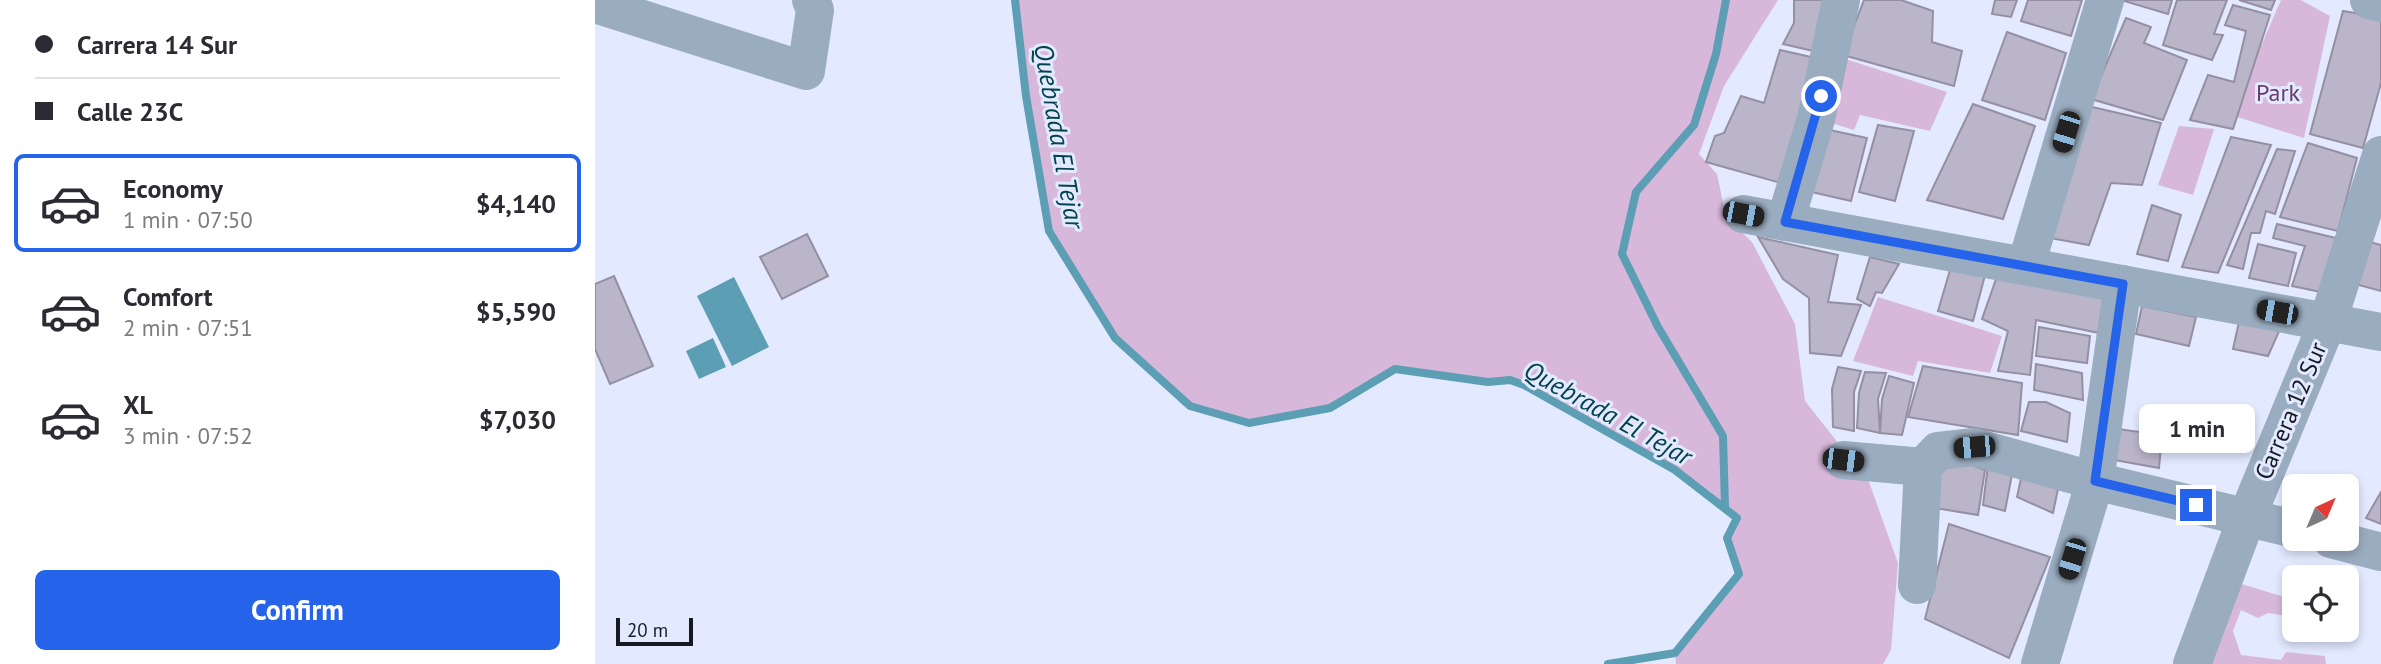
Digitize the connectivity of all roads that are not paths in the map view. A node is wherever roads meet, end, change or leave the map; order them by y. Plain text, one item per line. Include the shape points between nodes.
1 (811, 0) edge
2 (1841, 0) edge
3 (2105, 0) edge
4 (2369, 0) edge
5 (2381, 3) edge
6 (595, 4) edge
7 (2381, 155) edge
8 (1743, 214) dead end
9 (1785, 222) junction
10 (2026, 265) junction
11 (2123, 284) junction
12 (2328, 321) junction
13 (2381, 332) edge
14 (1843, 460) dead end
15 (1923, 467) junction
16 (2095, 481) junction
17 (2247, 517) junction
18 (2282, 526) edge
19 (2359, 546) edge
20 (2381, 552) edge
21 (1917, 585) dead end
22 (2040, 664) edge
23 (2192, 664) edge

1 - 6 street via 815,10 806,71
2 - 9 street via 1816,119
3 - 10 street
4 - 5 street
7 - 12 street, Carrera 12 Sur
8 - 9 street
9 - 10 street
10 - 11 street
11 - 12 street
11 - 16 street
12 - 13 street
12 - 17 street, Carrera 12 Sur
14 - 15 street
15 - 16 street via 1938,451 1974,447
15 - 21 street
16 - 17 street
16 - 22 street
17 - 18 street
17 - 23 street, Carrera 12 Sur
19 - 20 street

